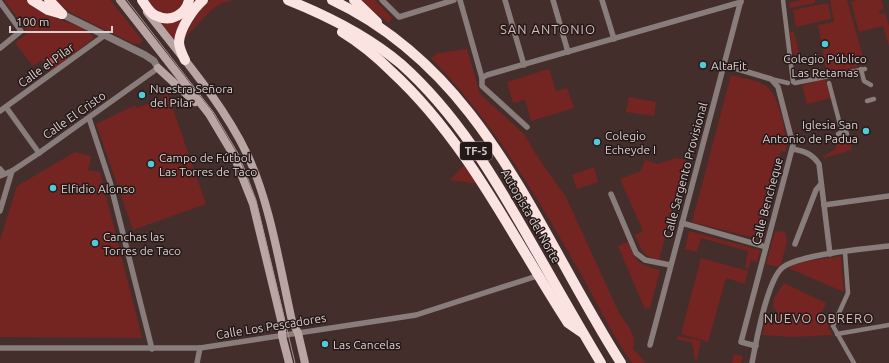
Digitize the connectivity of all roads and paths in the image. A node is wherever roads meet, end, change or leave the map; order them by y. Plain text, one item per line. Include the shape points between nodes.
1 (32, 0) edge
2 (44, 0) edge
3 (49, 0) edge
4 (120, 0) edge
5 (138, 0) edge
6 (142, 0) edge
7 (189, 0) edge
8 (203, 0) edge
9 (288, 0) edge
10 (332, 0) edge
11 (354, 0) edge
12 (382, 0) edge
13 (454, 0) edge
14 (460, 0) edge
15 (505, 0) edge
16 (553, 0) edge
17 (602, 0) edge
18 (783, 0) edge
19 (741, 1) edge
20 (0, 4) edge
21 (320, 13) junction
22 (62, 14) junction
23 (385, 31) junction
24 (105, 35) junction
25 (614, 39) junction
26 (0, 48) edge
27 (568, 52) junction
28 (185, 60) junction
29 (524, 64) junction
30 (724, 65) junction
31 (158, 68) junction
32 (482, 78) junction
33 (772, 79) junction
34 (828, 79) junction
35 (788, 84) dead end
36 (871, 85) dead end
37 (874, 99) dead end
38 (868, 101) dead end
39 (6, 107) junction
40 (0, 111) edge
41 (209, 114) junction
42 (88, 118) junction
43 (844, 125) dead end
44 (527, 127) dead end
45 (847, 134) dead end
46 (841, 136) dead end
47 (792, 149) junction
48 (39, 153) junction
49 (12, 171) junction
50 (1, 173) edge
51 (821, 184) junction
52 (612, 194) dead end
53 (889, 196) edge
54 (824, 205) junction
55 (0, 211) edge
56 (682, 223) junction
57 (795, 244) dead end
58 (889, 246) edge
59 (766, 247) junction
60 (845, 252) junction
61 (830, 254) junction
62 (670, 265) junction
63 (537, 276) junction
64 (889, 325) edge
65 (298, 333) junction
66 (583, 333) junction
67 (837, 334) junction
68 (282, 336) junction
69 (650, 345) dead end
70 (756, 346) junction
71 (0, 348) edge
72 (200, 348) junction
73 (152, 349) junction
74 (197, 363) edge
75 (289, 363) edge
76 (305, 363) edge
77 (601, 363) edge
78 (621, 363) edge
79 (752, 363) edge
80 (854, 363) edge

1 - 22 highway via 48,10
2 - 22 main road
3 - 22 highway
4 - 41 main road
5 - 28 main road
6 - 7 highway via 152,14 165,18 181,14
8 - 28 highway via 188,20 180,38 180,49
9 - 21 highway, Autopista del Norte / TF-5
10 - 23 highway, Autopista del Norte / TF-5
11 - 23 highway
12 - 13 street via 396,16 403,17
14 - 32 street
15 - 29 street
16 - 27 street
17 - 25 street
18 - 34 street via 793,82
19 - 25 street
19 - 30 street, Calle Sargento Provisional
20 - 26 street via 21,31
21 - 63 highway via 333,27 385,65 430,111 465,156
21 - 66 highway, Autopista del Norte / TF-5 via 367,39 400,64 449,113 488,169
22 - 24 street
23 - 78 highway, Autopista del Norte / TF-5 via 434,72 471,113 532,206
24 - 31 street via 145,55 154,61
24 - 39 street, Calle el Pilar
25 - 27 street
27 - 29 street
28 - 65 main road via 233,128 258,179 292,321
29 - 32 street
30 - 33 street
30 - 56 street, Calle Sargento Provisional
31 - 41 main road
31 - 42 street, Calle El Cristo
32 - 44 street via 484,88
33 - 35 street
33 - 47 street, Calle Bencheque via 778,86
34 - 36 street via 863,69 864,81
34 - 46 street via 842,132 838,134
37 - 38 street
39 - 40 street, Calle el Pilar
39 - 48 street
41 - 68 main road via 246,181 282,324
42 - 48 street, Calle El Cristo
42 - 73 street via 110,182
43 - 45 street
47 - 51 street via 814,157 820,167
47 - 59 street, Calle Bencheque
48 - 49 street, Calle El Cristo
49 - 50 street, Calle El Cristo
49 - 55 street
51 - 54 street
51 - 57 street via 816,190
52 - 62 street via 636,253 645,260
53 - 54 street
54 - 61 street
56 - 59 street
56 - 62 street, Calle Sargento Provisional
58 - 60 street
59 - 70 street, Calle Bencheque via 741,342
60 - 61 street
60 - 67 street via 848,293 833,326
61 - 70 street via 796,259 782,268 771,285
62 - 69 street, Calle Sargento Provisional
63 - 65 street, Calle Los Pescadores via 416,315
63 - 66 highway via 568,323
64 - 67 street
65 - 68 street, Calle Los Pescadores
65 - 76 main road
66 - 77 highway, Autopista del Norte / TF-5
67 - 80 street
68 - 72 street, Calle Los Pescadores
68 - 75 main road
70 - 79 street
71 - 73 street, Calle Los Pescadores
72 - 73 street, Calle Los Pescadores
72 - 74 street

